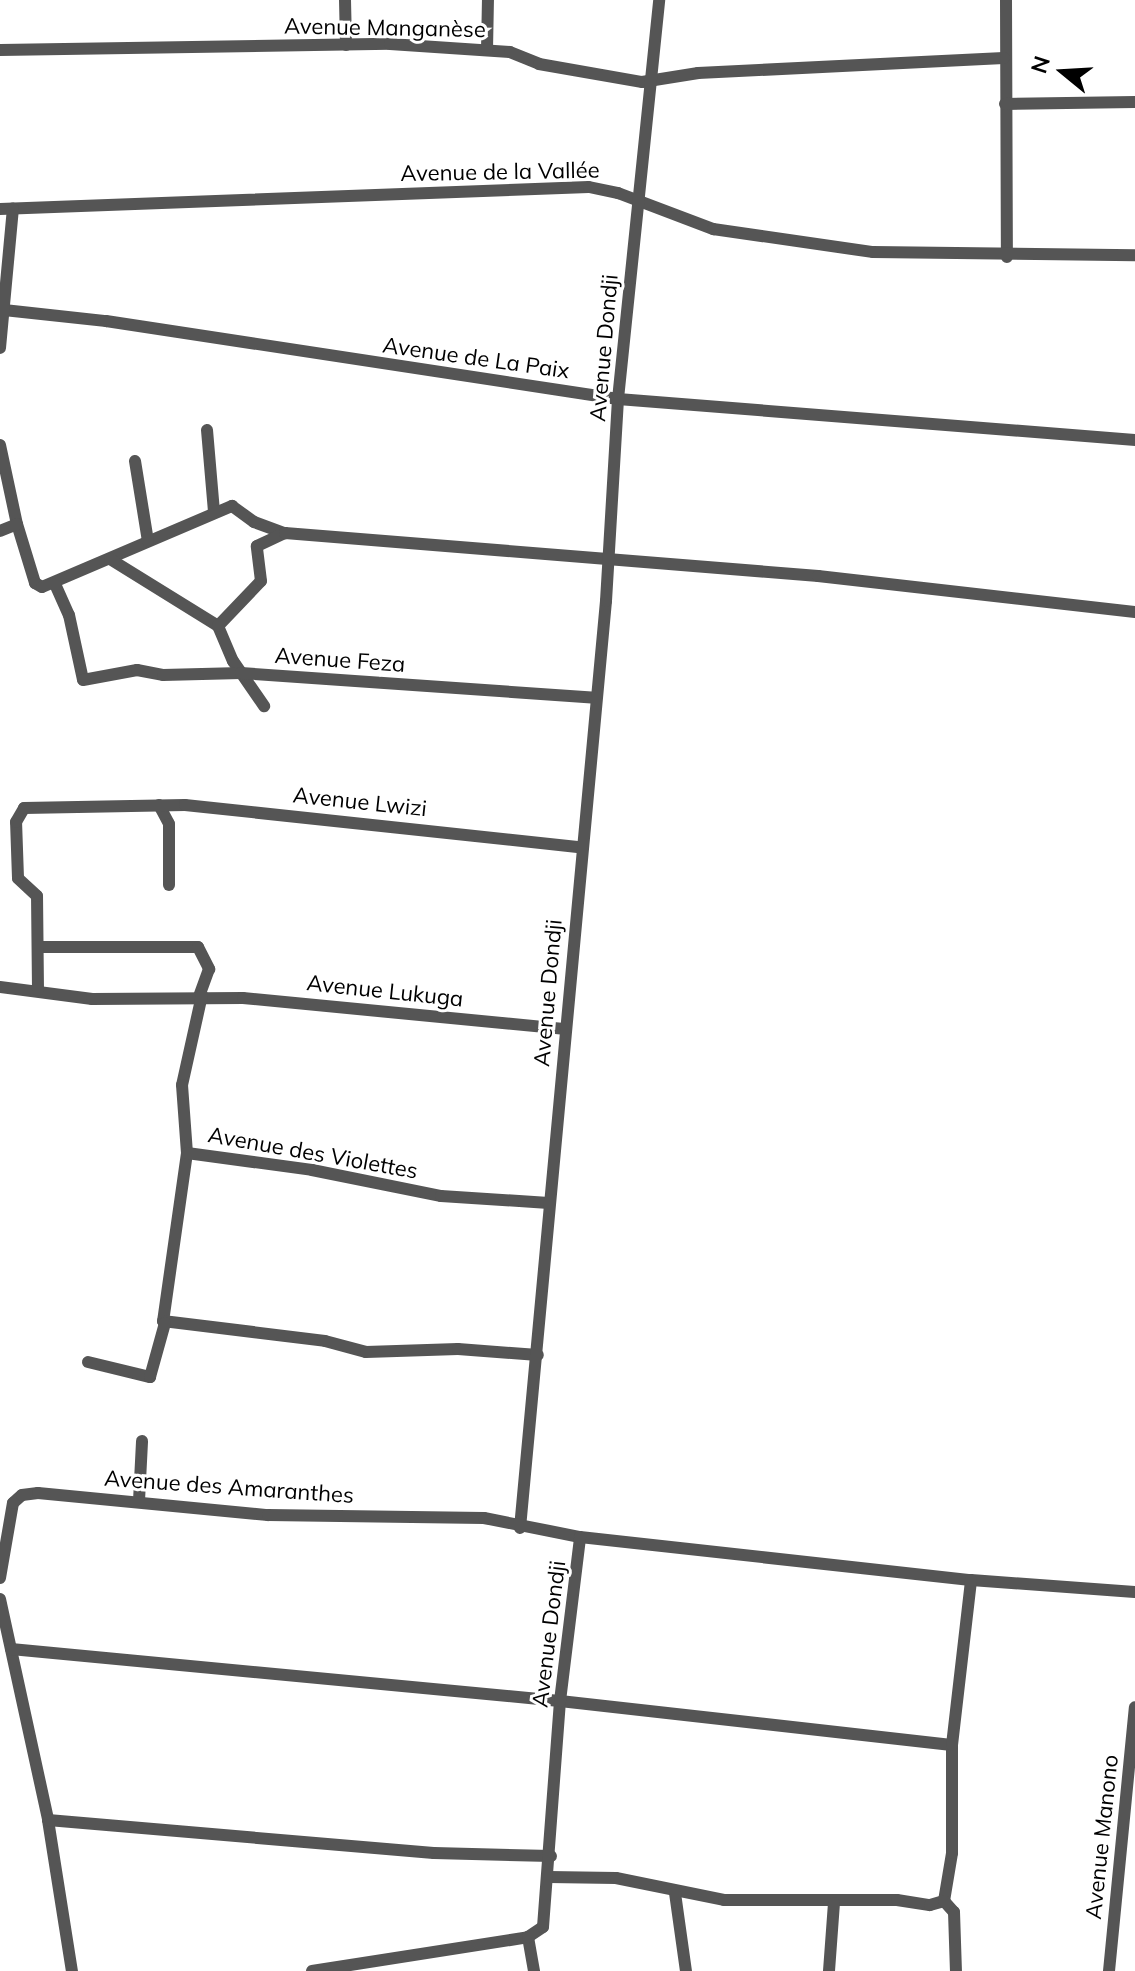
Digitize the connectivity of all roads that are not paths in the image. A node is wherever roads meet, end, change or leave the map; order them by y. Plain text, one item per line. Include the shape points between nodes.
1 (345, 0) edge
2 (488, 0) edge
3 (659, 0) edge
4 (1006, 0) edge
5 (346, 45) junction
6 (0, 50) edge
7 (487, 50) junction
8 (1004, 58) junction
9 (649, 80) junction
10 (1135, 102) edge
11 (1005, 104) junction
12 (638, 199) junction
13 (6, 209) edge
14 (1135, 255) edge
15 (1007, 257) junction
16 (4, 310) junction
17 (0, 348) edge
18 (618, 399) junction
19 (207, 430) dead end
20 (1135, 440) edge
21 (0, 445) edge
22 (135, 461) dead end
23 (214, 512) junction
24 (17, 524) junction
25 (0, 531) edge
26 (285, 533) junction
27 (148, 541) junction
28 (110, 559) junction
29 (607, 559) junction
30 (55, 584) junction
31 (1135, 612) edge
32 (218, 626) junction
33 (241, 673) junction
34 (595, 698) junction
35 (264, 706) dead end
36 (159, 805) junction
37 (580, 847) junction
38 (169, 885) dead end
39 (40, 947) junction
40 (0, 987) edge
41 (38, 990) junction
42 (201, 996) junction
43 (564, 1029) junction
44 (187, 1153) junction
45 (549, 1203) junction
46 (165, 1323) junction
47 (538, 1355) junction
48 (88, 1362) dead end
49 (142, 1441) dead end
50 (139, 1501) junction
51 (520, 1528) junction
52 (580, 1537) junction
53 (0, 1578) edge
54 (971, 1580) junction
55 (1135, 1592) edge
56 (0, 1599) edge
57 (11, 1649) junction
58 (560, 1701) junction
59 (1135, 1707) edge
60 (952, 1745) junction
61 (1132, 1773) edge
62 (48, 1820) junction
63 (551, 1856) junction
64 (549, 1877) junction
65 (675, 1893) junction
66 (944, 1901) junction
67 (834, 1903) junction
68 (531, 1936) junction
69 (374, 1967) edge
70 (72, 1971) edge
71 (312, 1971) edge
72 (534, 1971) edge
73 (686, 1971) edge
74 (829, 1971) edge
75 (956, 1971) edge
76 (1109, 1971) edge

1 - 5 street
2 - 7 street
3 - 9 street, Avenue Dondji
4 - 8 street
5 - 6 street, Avenue Manganèse
5 - 7 street, Avenue Manganèse
7 - 9 street, Avenue Manganèse
8 - 9 street, Avenue Manganèse via 685,73
8 - 11 street
9 - 12 street, Avenue Dondji
10 - 11 street
11 - 15 street
12 - 13 street, Avenue de la Vallée via 575,186
12 - 15 street, Avenue de la Vallée via 737,234 873,252
12 - 18 street, Avenue Dondji
13 - 16 street
14 - 15 street, Avenue de la Vallée
16 - 17 street
16 - 18 street, Avenue de La Paix
18 - 20 street, Avenue de La Paix
18 - 29 street, Avenue Dondji
19 - 23 street
21 - 24 street
22 - 27 street
23 - 26 street via 232,506 254,522
23 - 27 street
24 - 25 street
24 - 30 street via 35,583
26 - 29 street
26 - 32 street via 257,546 261,581
27 - 28 street
28 - 30 street
28 - 32 street
29 - 31 street via 818,576
29 - 34 street, Avenue Dondji
30 - 33 street, Avenue Feza via 69,615 83,680 137,670 163,675
32 - 33 street
33 - 34 street, Avenue Feza
33 - 35 street
34 - 37 street, Avenue Dondji
36 - 37 street, Avenue Lwizi
36 - 38 street via 169,824
36 - 39 street, Avenue Lwizi via 33,808 17,814 18,883 37,896
37 - 43 street, Avenue Dondji
39 - 41 street
39 - 42 street via 198,947 209,969
40 - 41 street, Avenue Lukuga
41 - 42 street, Avenue Lukuga via 92,999
42 - 43 street, Avenue Lukuga
42 - 44 street via 182,1085
43 - 45 street, Avenue Dondji
44 - 45 street, Avenue des Violettes via 298,1167 441,1196
44 - 46 street, Avenue des Violettes via 161,1314
45 - 47 street, Avenue Dondji
46 - 47 street via 325,1341 366,1352 449,1348
46 - 48 street, Avenue des Violettes via 150,1377
47 - 51 street, Avenue Dondji
49 - 50 street
50 - 51 street, Avenue des Amaranthes via 268,1515 484,1518
50 - 53 street, Avenue des Amaranthes via 18,1496 9,1517
51 - 52 street, Avenue Dondji
52 - 54 street
52 - 58 street, Avenue Dondji
54 - 55 street
54 - 60 street
56 - 57 street
57 - 58 street
57 - 62 street
58 - 60 street
58 - 63 street, Avenue Dondji
59 - 61 street, Avenue Manono
60 - 66 street via 952,1853
61 - 76 street, Avenue Manono
62 - 63 street via 434,1853
62 - 70 street
63 - 64 street, Avenue Dondji
64 - 65 street via 616,1878
64 - 68 street, Avenue Dondji via 546,1921
65 - 67 street
65 - 73 street
66 - 67 street
66 - 75 street via 954,1912
67 - 74 street
68 - 69 street
68 - 72 street
69 - 71 street

